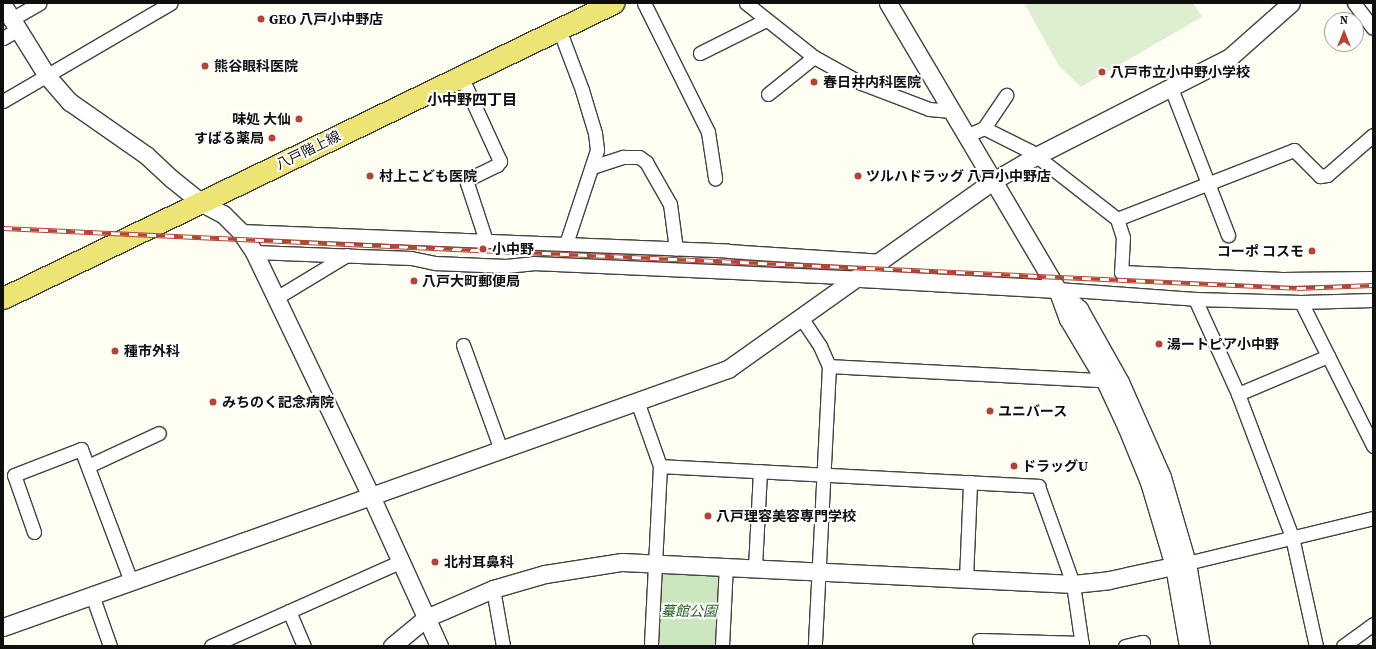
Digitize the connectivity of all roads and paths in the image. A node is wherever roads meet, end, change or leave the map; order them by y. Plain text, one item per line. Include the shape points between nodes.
1 (39, 3) edge
2 (171, 3) edge
3 (614, 3) edge
4 (644, 3) edge
5 (746, 3) edge
6 (888, 3) edge
7 (1291, 3) edge
8 (1354, 3) edge
9 (766, 20) junction
10 (8, 23) edge
11 (1373, 28) edge
12 (559, 29) junction
13 (700, 53) dead end
14 (814, 57) junction
15 (46, 76) junction
16 (461, 76) junction
17 (1171, 88) junction
18 (768, 94) dead end
19 (1006, 95) dead end
20 (3, 101) edge
21 (951, 110) junction
22 (984, 128) junction
23 (1373, 135) edge
24 (966, 136) junction
25 (1034, 157) junction
26 (592, 167) junction
27 (715, 178) dead end
28 (993, 181) junction
29 (1208, 183) junction
30 (200, 202) junction
31 (1117, 219) junction
32 (240, 231) junction
33 (1228, 235) dead end
34 (486, 241) junction
35 (566, 244) junction
36 (676, 249) junction
37 (254, 252) junction
38 (347, 255) junction
39 (884, 261) junction
40 (860, 278) junction
41 (1373, 278) edge
42 (1057, 289) junction
43 (3, 298) edge
44 (276, 298) junction
45 (1195, 299) junction
46 (1373, 300) edge
47 (1301, 302) junction
48 (802, 319) junction
49 (463, 345) dead end
50 (1328, 356) junction
51 (829, 366) junction
52 (1113, 381) junction
53 (1238, 394) junction
54 (637, 401) junction
55 (160, 433) dead end
56 (1373, 446) edge
57 (501, 450) junction
58 (88, 466) junction
59 (660, 466) junction
60 (760, 471) junction
61 (824, 474) junction
62 (970, 482) junction
63 (371, 496) junction
64 (1373, 518) edge
65 (34, 532) dead end
66 (1292, 537) junction
67 (400, 562) junction
68 (655, 562) junction
69 (726, 565) junction
70 (1180, 565) junction
71 (755, 567) junction
72 (819, 571) junction
73 (966, 579) junction
74 (131, 581) junction
75 (1073, 584) junction
76 (493, 589) junction
77 (92, 595) junction
78 (289, 611) junction
79 (426, 618) junction
80 (1373, 624) edge
81 (3, 627) edge
82 (979, 640) dead end
83 (1082, 645) edge
84 (110, 646) edge
85 (211, 646) edge
86 (304, 646) edge
87 (392, 646) edge
88 (439, 646) edge
89 (504, 646) edge
90 (651, 646) edge
91 (722, 646) edge
92 (815, 646) edge
93 (1125, 646) edge
94 (1143, 646) edge
95 (1188, 646) edge
96 (1201, 646) edge
97 (1316, 646) edge
98 (1343, 646) edge

1 - 10 street
2 - 15 street
3 - 12 main road, 八戸階上線
4 - 27 street via 708,132
5 - 9 street
6 - 21 street
7 - 17 street via 1230,57
8 - 11 street
9 - 13 street
9 - 14 street
10 - 15 street
12 - 16 main road, 八戸階上線
12 - 26 street via 595,133 597,150
14 - 18 street
14 - 21 street via 861,83 902,100 929,109
15 - 20 street
15 - 30 street via 70,102 146,155
16 - 30 main road, 八戸階上線
16 - 34 street via 500,161 466,180
17 - 25 street
17 - 29 street
19 - 22 street
21 - 24 street
22 - 24 street
22 - 25 street via 1030,152
23 - 29 street via 1327,175 1320,176 1294,150 1272,161
24 - 28 street
25 - 28 street
25 - 31 street
26 - 35 street
26 - 36 street via 624,157 639,158 646,162 670,204
28 - 39 street via 940,217
28 - 42 street
29 - 31 street
29 - 33 street
30 - 32 street via 223,214
30 - 43 main road, 八戸階上線
31 - 41 street via 1123,237 1121,272 1282,279
32 - 34 street
32 - 37 street
34 - 35 street
35 - 36 street
36 - 39 street
37 - 38 street
37 - 44 street
38 - 40 street via 498,266 533,263
38 - 44 street
39 - 40 street
40 - 42 street
40 - 48 street
42 - 45 street
42 - 52 street via 1079,310
44 - 63 street
45 - 47 street
45 - 53 street
46 - 47 street
47 - 50 street
48 - 51 street via 820,346
48 - 54 street via 728,369
49 - 57 street
50 - 53 street
50 - 56 street
51 - 52 street
51 - 61 street
52 - 70 street
53 - 66 street
54 - 57 street
54 - 59 street
55 - 58 street
57 - 63 street
58 - 65 street via 81,449 14,475
58 - 74 street
59 - 60 street
59 - 68 street
60 - 61 street
60 - 71 street
61 - 62 street
61 - 72 street
62 - 73 street
62 - 75 street via 1038,486
63 - 67 street
63 - 74 street
64 - 66 street
66 - 70 street
66 - 97 street
67 - 78 street
67 - 79 street
68 - 69 street
68 - 76 street via 622,562 545,574
68 - 90 street
69 - 71 street
69 - 91 street
70 - 75 street
70 - 95 street
70 - 96 street
71 - 72 street
72 - 73 street
72 - 92 street
73 - 75 street
74 - 77 street
75 - 83 street
76 - 79 street
76 - 89 street
77 - 81 street
77 - 84 street
78 - 85 street
78 - 86 street
79 - 87 street
79 - 88 street
80 - 98 street
82 - 83 street
93 - 94 street via 1143,642

